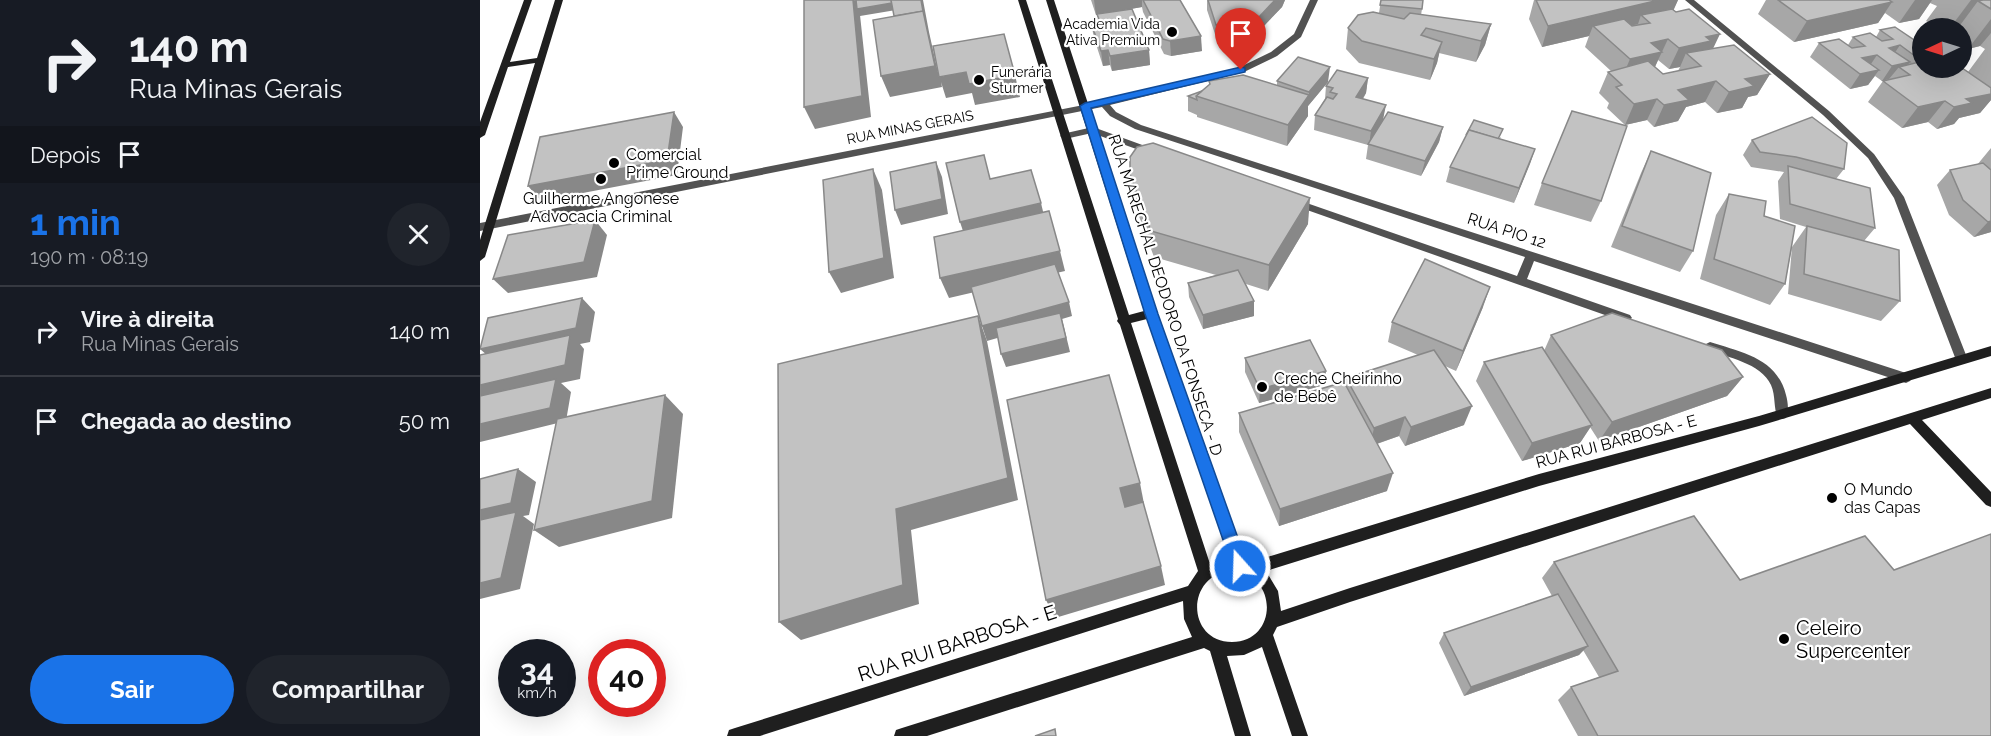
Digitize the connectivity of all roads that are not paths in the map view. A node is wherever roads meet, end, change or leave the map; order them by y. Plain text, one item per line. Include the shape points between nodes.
1 (528, 0) edge
2 (559, 0) edge
3 (1022, 0) edge
4 (1050, 0) edge
5 (1314, 0) edge
6 (1689, 0) edge
7 (541, 60) junction
8 (505, 65) junction
9 (1104, 104) junction
10 (1085, 106) junction
11 (1059, 112) junction
12 (1093, 130) junction
13 (480, 135) edge
14 (1065, 136) junction
15 (1160, 154) edge
16 (1283, 198) edge
17 (485, 226) edge
18 (1531, 255) junction
19 (480, 257) edge
20 (1520, 282) junction
21 (1151, 314) junction
22 (1123, 321) junction
23 (1639, 323) edge
24 (1694, 342) edge
25 (1991, 351) edge
26 (1962, 360) junction
27 (1906, 378) junction
28 (1991, 393) edge
29 (1782, 414) junction
30 (1912, 418) junction
31 (1991, 501) edge
32 (1246, 567) junction
33 (1206, 574) junction
34 (1193, 591) junction
35 (1274, 621) junction
36 (1265, 635) junction
37 (1210, 643) junction
38 (735, 736) edge
39 (902, 736) edge
40 (1243, 736) edge
41 (1300, 736) edge

1 - 8 street
2 - 7 street
3 - 11 street
4 - 10 street, RUA MARECHAL DEODORO DA FONSECA - D
5 - 9 street, RUA MINAS GERAIS via 1298,35 1274,54 1241,70
6 - 26 street via 1826,113 1870,156 1899,197
7 - 8 street
7 - 17 street
8 - 13 street
9 - 10 street, RUA MINAS GERAIS
9 - 18 street, RUA PIO 12 via 1113,114 1138,127
10 - 11 street, RUA MINAS GERAIS
10 - 12 street, RUA MARECHAL DEODORO DA FONSECA - D
11 - 14 street
11 - 17 street, RUA MINAS GERAIS
12 - 14 street
12 - 15 street
12 - 21 street, RUA MARECHAL DEODORO DA FONSECA - D
14 - 22 street
16 - 20 street
17 - 19 street
18 - 20 street
18 - 27 street, RUA PIO 12
20 - 23 street
21 - 22 street
21 - 32 street, RUA MARECHAL DEODORO DA FONSECA - D
22 - 33 street
24 - 29 street via 1759,364 1773,374 1782,394
25 - 26 street, RUA RUI BARBOSA - E
26 - 27 street, RUA RUI BARBOSA - E
27 - 29 street, RUA RUI BARBOSA - E
28 - 30 street
29 - 32 street, RUA RUI BARBOSA - E via 1539,480
30 - 31 street
30 - 35 street
32 - 33 street via 1228,565
32 - 35 street via 1267,582 1276,601
33 - 34 street
34 - 37 street via 1189,608 1194,626
34 - 38 street, RUA RUI BARBOSA - E
35 - 36 street
36 - 37 street via 1252,646 1234,650
36 - 41 street
37 - 39 street
37 - 40 street

